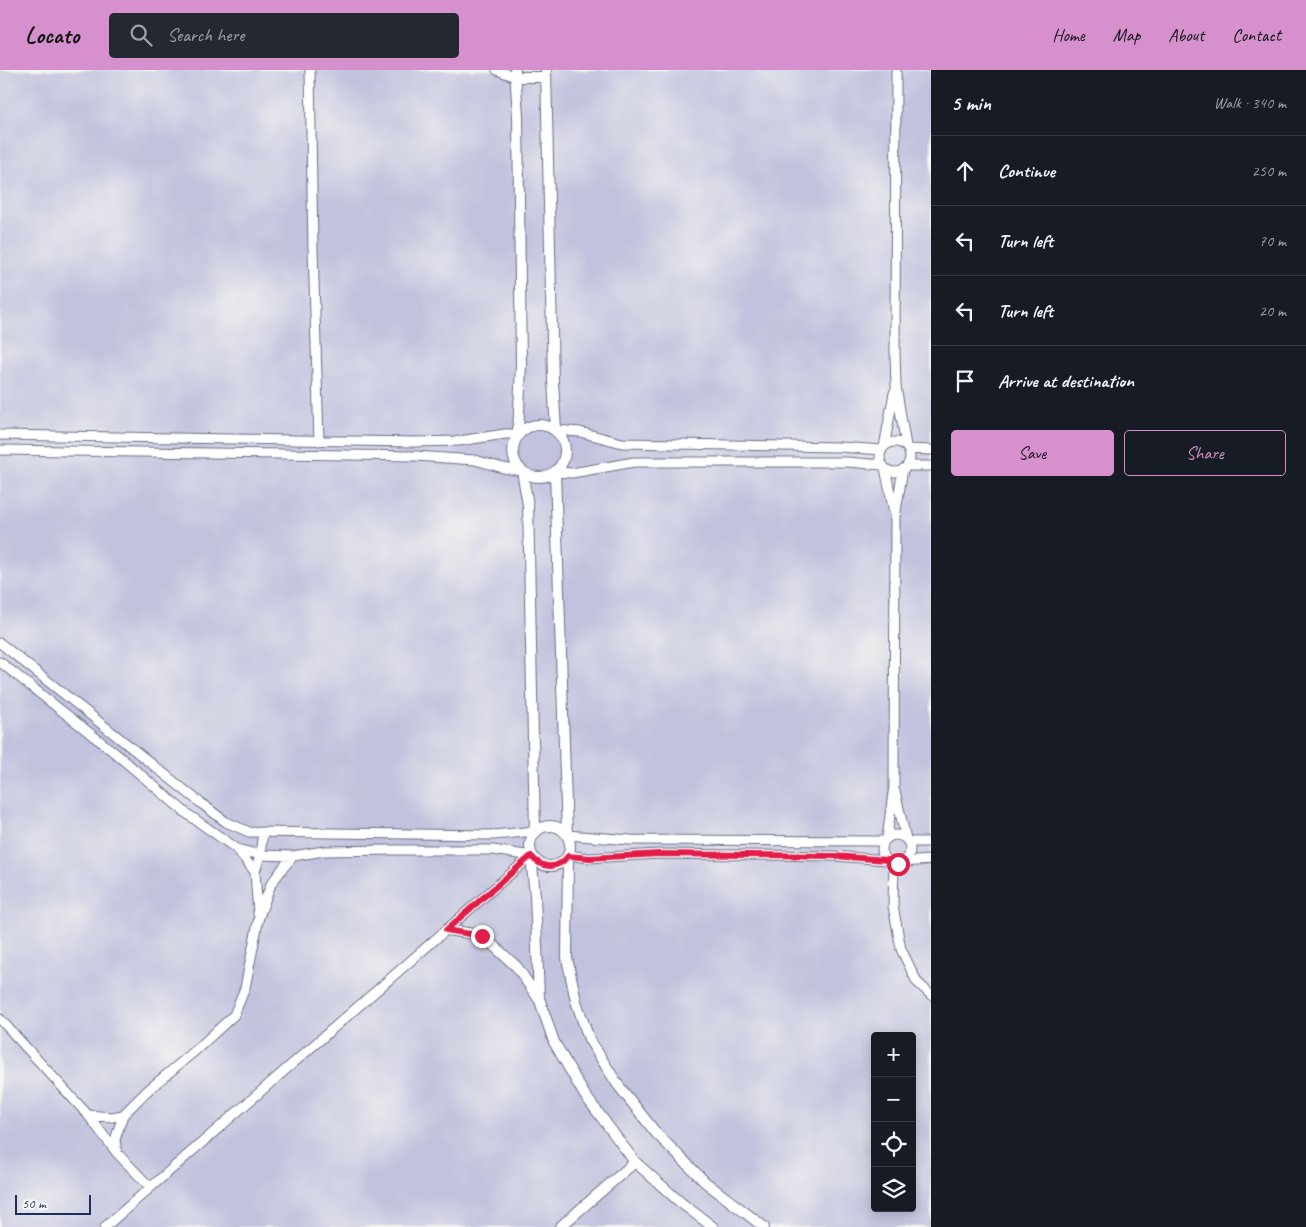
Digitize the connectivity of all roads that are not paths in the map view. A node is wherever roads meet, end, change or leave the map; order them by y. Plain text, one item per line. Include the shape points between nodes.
1 (310, 70) edge
2 (496, 70) edge
3 (896, 70) edge
4 (515, 73) edge
5 (546, 73) edge
6 (896, 386) junction
7 (556, 430) junction
8 (518, 434) junction
9 (0, 435) edge
10 (319, 441) junction
11 (907, 448) junction
12 (883, 449) junction
13 (0, 450) edge
14 (931, 450) edge
15 (884, 466) junction
16 (931, 466) edge
17 (905, 468) junction
18 (522, 471) junction
19 (555, 472) junction
20 (896, 517) junction
21 (0, 643) edge
22 (0, 662) edge
23 (894, 786) junction
24 (535, 831) junction
25 (263, 832) junction
26 (567, 835) junction
27 (885, 839) junction
28 (907, 840) junction
29 (931, 842) edge
30 (237, 849) junction
31 (260, 855) junction
32 (294, 856) junction
33 (531, 856) junction
34 (568, 856) junction
35 (931, 860) edge
36 (894, 862) junction
37 (255, 872) junction
38 (259, 916) junction
39 (446, 930) junction
40 (931, 995) edge
41 (540, 1001) junction
42 (0, 1019) edge
43 (88, 1115) junction
44 (123, 1115) junction
45 (117, 1153) junction
46 (635, 1162) junction
47 (150, 1187) junction
48 (105, 1227) edge
49 (560, 1227) edge
50 (713, 1227) edge
51 (764, 1227) edge

1 - 10 street
2 - 4 street
3 - 6 street
4 - 5 street
4 - 8 street via 521,365
5 - 7 street
6 - 11 street
6 - 12 street
7 - 8 street via 538,424
7 - 12 street via 580,432 622,443
7 - 19 street via 566,450 561,466
8 - 10 street via 459,441
8 - 18 street via 514,442 514,460
9 - 10 street
11 - 12 street via 894,442
11 - 14 street
11 - 17 street via 910,457
12 - 15 street via 880,455
13 - 18 street via 415,456 476,460
15 - 17 street via 894,472
15 - 19 street via 848,462 634,462 572,473
15 - 20 street
16 - 17 street
17 - 20 street
18 - 19 street via 535,477
18 - 24 street via 528,505
19 - 26 street
20 - 23 street
21 - 25 street via 226,822 249,832
22 - 30 street via 186,813
23 - 27 street
23 - 28 street
24 - 25 street via 494,835
24 - 26 street via 553,826
24 - 33 street via 529,842
25 - 31 street
26 - 27 street via 631,840
26 - 34 street via 570,844
27 - 28 street via 899,835
27 - 36 street via 881,849
28 - 29 street
28 - 36 street via 909,856
30 - 31 street
30 - 37 street
31 - 32 street
31 - 37 street
32 - 33 street via 324,851 393,850 493,850
32 - 38 street via 271,884
33 - 34 street via 541,865 548,866 558,865
33 - 39 street
33 - 41 street
34 - 36 street via 834,856
34 - 51 street via 567,958 576,1001 589,1039 618,1085 656,1133 705,1182
35 - 36 street
36 - 40 street via 893,906 901,949 918,982
37 - 38 street
38 - 44 street via 245,988 234,1015
39 - 41 street via 482,936 517,967
39 - 47 street
41 - 46 street via 554,1042 584,1094
42 - 43 street
43 - 44 street
43 - 45 street
44 - 45 street via 115,1140
45 - 47 street
46 - 49 street
46 - 50 street
47 - 48 street

